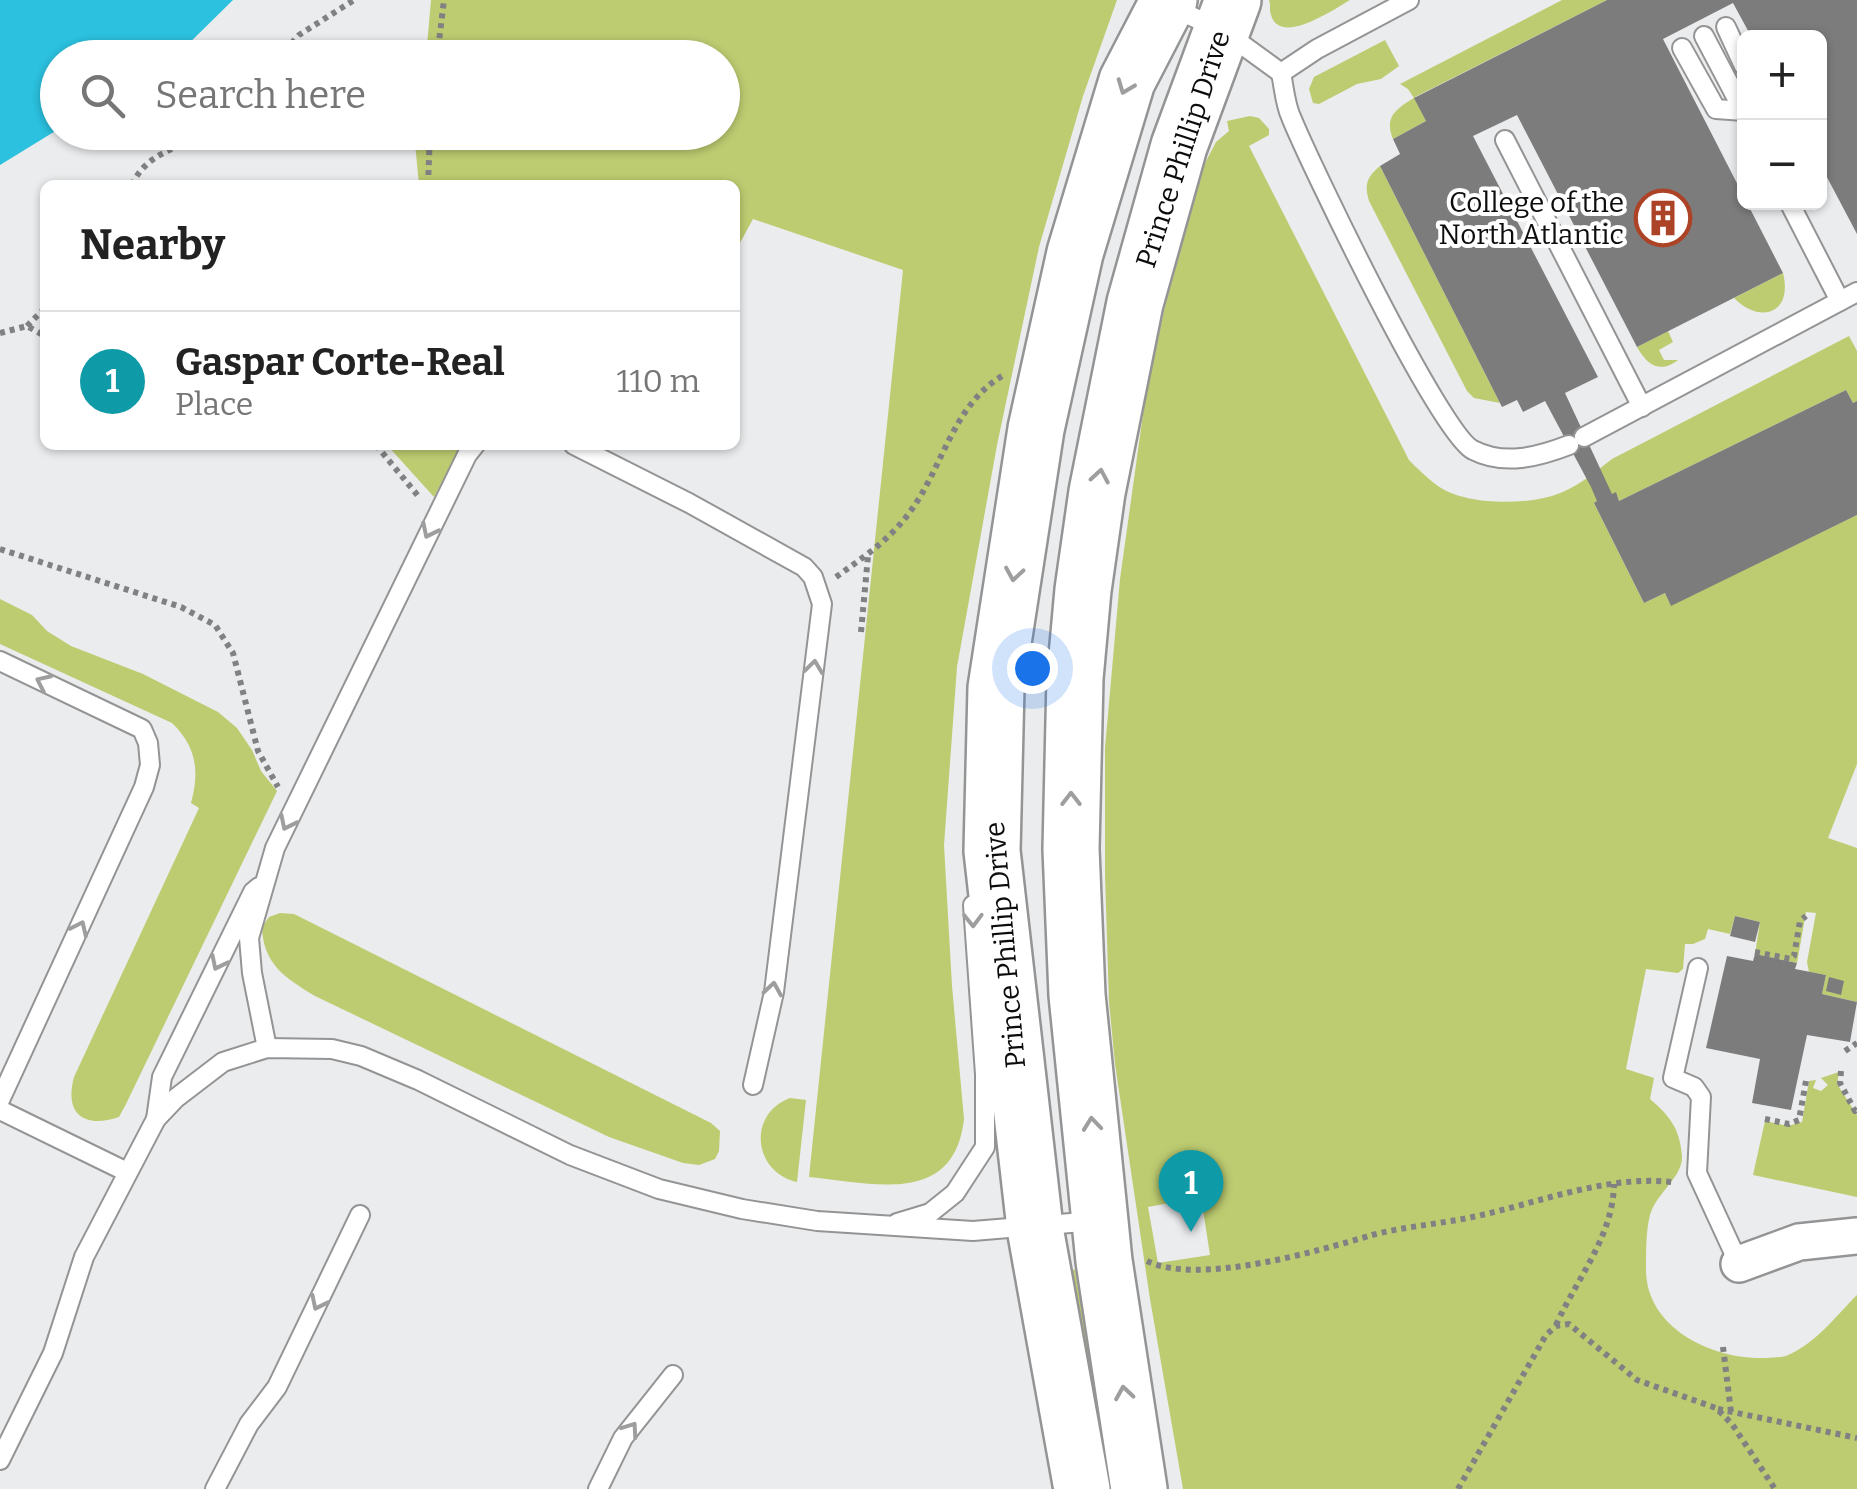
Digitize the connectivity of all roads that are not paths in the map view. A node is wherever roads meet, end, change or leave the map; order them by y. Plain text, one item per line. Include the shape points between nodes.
1 (1410, 0) edge
2 (1168, 3) edge
3 (1228, 15) edge
4 (1726, 27) dead end
5 (1704, 36) dead end
6 (1682, 48) dead end
7 (1737, 51) edge
8 (1281, 73) junction
9 (1737, 98) edge
10 (1737, 110) edge
11 (1505, 140) dead end
12 (1793, 210) edge
13 (1857, 292) edge
14 (1840, 301) junction
15 (1642, 407) junction
16 (470, 450) edge
17 (584, 450) edge
18 (0, 661) edge
19 (267, 881) junction
20 (972, 882) dead end
21 (1698, 968) dead end
22 (267, 1048) junction
23 (753, 1085) dead end
24 (0, 1100) edge
25 (0, 1110) edge
26 (156, 1119) junction
27 (127, 1172) junction
28 (360, 1215) dead end
29 (882, 1227) junction
30 (1035, 1228) junction
31 (1857, 1236) edge
32 (1119, 1238) junction
33 (1740, 1264) joint
34 (672, 1375) dead end
35 (0, 1460) edge
36 (215, 1489) edge
37 (598, 1489) edge
38 (1082, 1489) edge
39 (1139, 1489) edge

1 - 8 lane
2 - 3 lane
2 -> 30 main road, Prince Phillip Drive via 1126,81 1076,253 1036,429 986,707 992,851
3 - 8 lane
32 -> 3 main road, Prince Phillip Drive via 1078,995 1072,764 1083,590 1134,303 1179,146
4 - 7 lane
5 - 9 lane
6 - 10 lane via 1716,109
8 - 15 lane via 1290,114 1337,212 1460,440 1501,459 1535,456
11 - 15 lane
12 - 14 lane
13 - 14 lane
14 - 15 lane
16 -> 19 lane via 275,848
23 -> 17 lane via 774,992 822,604 804,567
24 -> 18 lane via 150,765 142,729
19 - 22 lane via 249,938
19 -> 26 lane via 252,892 162,1076
20 -> 29 lane via 985,1147 955,1193 930,1213
21 - 33 lane via 1673,1078 1701,1097 1697,1173
22 - 26 lane via 224,1062
22 - 29 lane via 361,1056 526,1136 660,1189 761,1212
25 - 27 lane
26 - 27 lane
27 - 35 lane via 84,1257 53,1353
28 -> 36 lane via 277,1387
29 - 30 lane
30 - 32 lane
30 - 38 main road, Prince Phillip Drive
31 - 33 street via 1799,1242
39 -> 32 main road, Prince Phillip Drive
37 -> 34 lane via 624,1438

